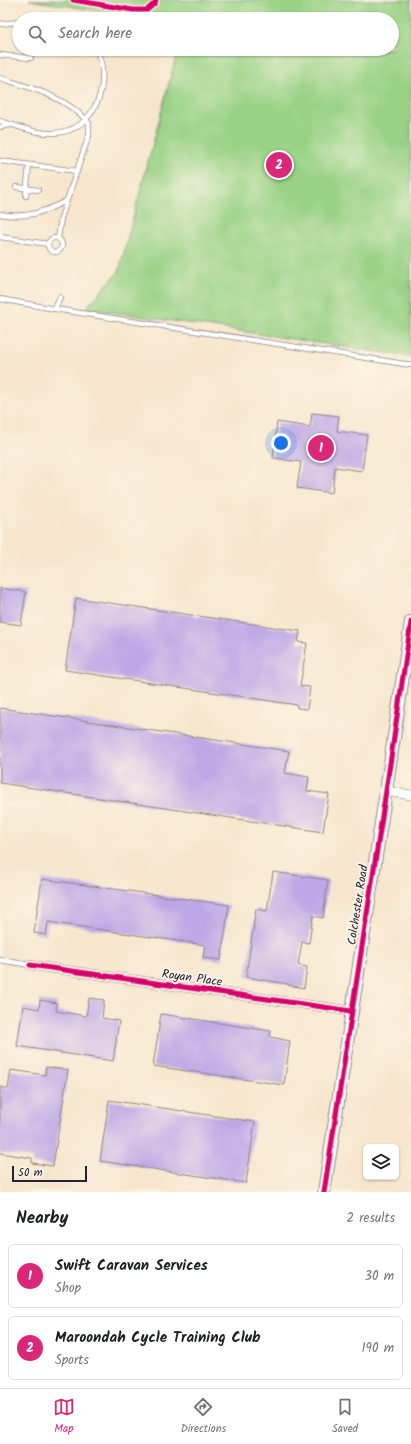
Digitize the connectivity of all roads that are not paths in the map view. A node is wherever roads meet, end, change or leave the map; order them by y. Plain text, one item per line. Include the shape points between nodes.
1 (12, 23) edge
2 (0, 24) edge
3 (0, 55) edge
4 (98, 56) edge
5 (31, 58) dead end
6 (0, 78) edge
7 (85, 119) junction
8 (0, 121) edge
9 (13, 125) junction
10 (0, 127) edge
11 (0, 161) edge
12 (29, 165) junction
13 (77, 171) junction
14 (16, 187) dead end
15 (27, 188) junction
16 (38, 190) dead end
17 (26, 196) dead end
18 (66, 201) junction
19 (0, 214) edge
20 (0, 237) edge
21 (58, 238) junction
22 (48, 244) junction
23 (60, 297) dead end
24 (0, 299) edge
25 (55, 309) junction
26 (411, 364) edge
27 (411, 622) edge
28 (386, 791) junction
29 (411, 794) edge
30 (0, 960) edge
31 (30, 965) joint
32 (351, 1011) junction
33 (324, 1192) edge

1 - 2 lane
3 - 5 lane
4 - 7 lane via 102,72 101,89 94,110
6 - 7 lane via 39,90 69,105
7 - 9 lane via 77,128 66,132 53,133
7 - 13 lane via 90,126 89,135
8 - 9 lane
9 - 10 lane
11 - 12 lane
12 - 13 lane
12 - 15 lane
13 - 18 lane
14 - 15 lane
15 - 16 lane
15 - 17 lane
18 - 19 lane via 42,212 15,216
18 - 21 lane
20 - 22 lane
21 - 22 lane via 51,239
21 - 22 lane via 63,246 59,251 53,252 48,248
23 - 25 lane
24 - 25 lane
25 - 26 lane
27 - 28 main road, Colchester Road
28 - 29 street
28 - 32 main road, Colchester Road
30 - 31 lane
31 - 32 street, Royan Place
32 - 33 main road, Colchester Road

